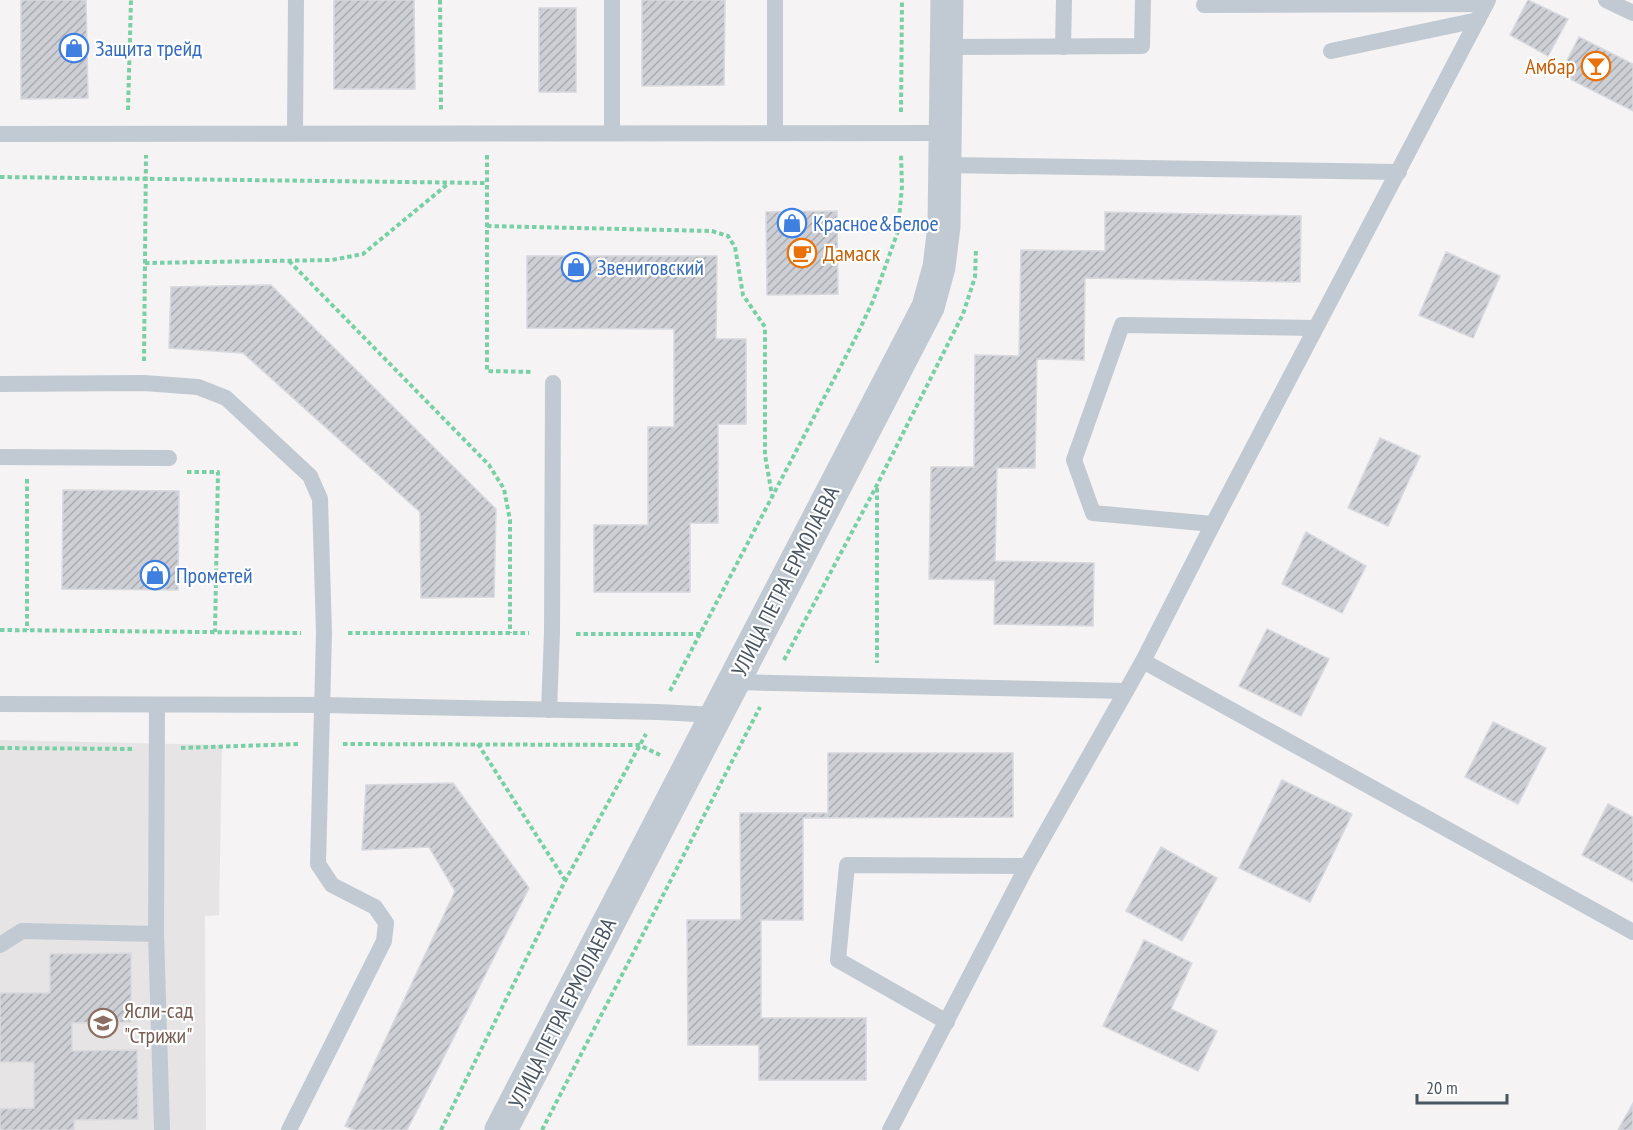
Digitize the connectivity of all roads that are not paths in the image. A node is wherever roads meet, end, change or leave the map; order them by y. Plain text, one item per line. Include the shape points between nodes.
1 (296, 0) edge
2 (612, 0) edge
3 (775, 0) edge
4 (947, 0) edge
5 (1064, 0) edge
6 (1143, 0) edge
7 (1606, 0) edge
8 (1487, 2) edge
9 (1204, 5) dead end
10 (1633, 13) edge
11 (1478, 20) junction
12 (946, 47) junction
13 (1063, 47) junction
14 (1331, 51) dead end
15 (612, 132) junction
16 (775, 132) junction
17 (296, 133) junction
18 (0, 134) edge
19 (945, 149) junction
20 (1399, 172) junction
21 (1315, 328) junction
22 (553, 383) road end
23 (0, 384) edge
24 (0, 458) edge
25 (169, 458) road end
26 (1213, 524) junction
27 (1143, 661) junction
28 (734, 682) junction
29 (1126, 691) junction
30 (0, 704) edge
31 (157, 705) junction
32 (323, 705) junction
33 (549, 710) junction
34 (717, 715) junction
35 (1027, 866) junction
36 (1633, 932) edge
37 (156, 934) junction
38 (0, 945) edge
39 (947, 1022) junction
40 (162, 1130) edge
41 (289, 1130) edge
42 (501, 1130) edge
43 (890, 1130) edge

1 - 17 lane
2 - 15 lane
3 - 16 lane
4 - 12 street, УЛИЦА ПЕТРА ЕРМОЛАЕВА
5 - 13 lane
6 - 13 lane via 1142,46
7 - 10 lane
8 - 9 lane
8 - 11 lane
11 - 14 lane
11 - 20 lane
12 - 13 lane
12 - 19 street, УЛИЦА ПЕТРА ЕРМОЛАЕВА
15 - 16 lane
15 - 17 lane
16 - 19 lane via 901,134
17 - 18 lane
19 - 20 lane
19 - 28 street, УЛИЦА ПЕТРА ЕРМОЛАЕВА via 944,226 928,307
20 - 21 lane
21 - 26 lane
21 - 26 lane via 1122,325 1074,460 1093,513
22 - 33 lane
23 - 32 lane via 144,383 198,387 226,398 310,476 320,499
24 - 25 lane
26 - 27 lane
27 - 29 lane
27 - 36 lane
28 - 29 lane
28 - 34 street, УЛИЦА ПЕТРА ЕРМОЛАЕВА
29 - 35 lane
30 - 31 lane
31 - 32 lane
31 - 37 lane
32 - 33 lane
32 - 41 lane via 318,864 332,885 375,907 386,923 384,941
33 - 34 lane
34 - 42 street, УЛИЦА ПЕТРА ЕРМОЛАЕВА
35 - 39 lane
35 - 39 lane via 847,865 838,960
37 - 38 lane via 22,931
37 - 40 lane
39 - 43 lane

